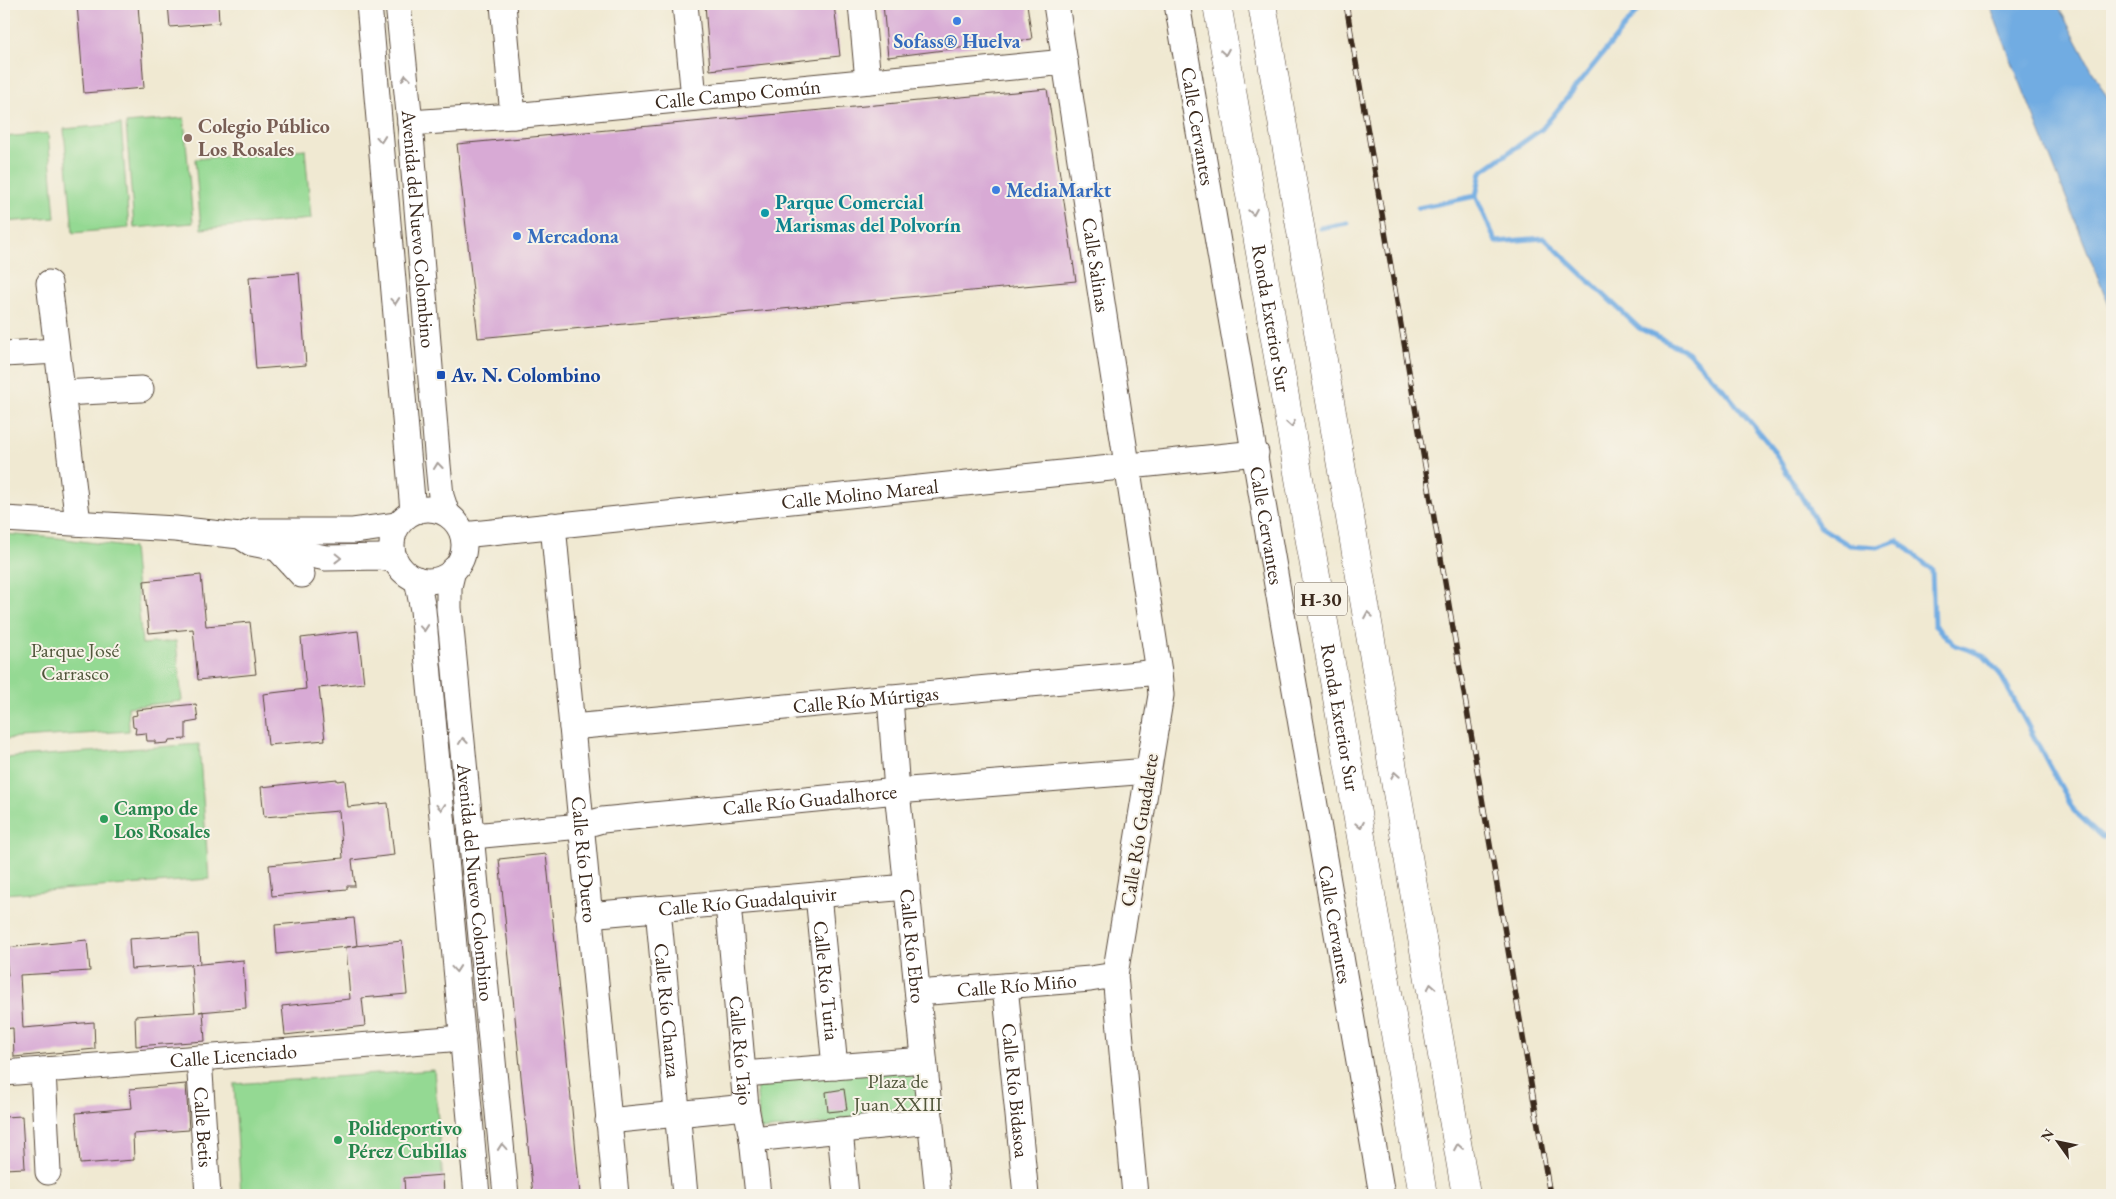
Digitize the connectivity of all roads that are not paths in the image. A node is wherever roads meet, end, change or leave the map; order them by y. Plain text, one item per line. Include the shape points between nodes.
1 (369, 4) edge
2 (398, 4) edge
3 (503, 4) edge
4 (685, 4) edge
5 (861, 4) edge
6 (1056, 4) edge
7 (1177, 4) edge
8 (1217, 4) edge
9 (1262, 4) edge
10 (1065, 62) junction
11 (868, 81) junction
12 (694, 98) junction
13 (513, 116) junction
14 (410, 123) junction
15 (49, 283) dead end
16 (57, 351) junction
17 (4, 354) edge
18 (141, 389) dead end
19 (62, 393) junction
20 (1256, 453) junction
21 (1126, 467) junction
22 (447, 514) junction
23 (405, 518) junction
24 (4, 519) edge
25 (78, 523) junction
26 (553, 525) junction
27 (323, 531) junction
28 (463, 535) junction
29 (240, 536) junction
30 (308, 554) junction
31 (395, 560) junction
32 (454, 570) junction
33 (417, 579) junction
34 (1159, 672) junction
35 (890, 697) junction
36 (572, 727) junction
37 (1148, 770) junction
38 (897, 791) junction
39 (580, 826) junction
40 (473, 836) junction
41 (907, 887) junction
42 (818, 895) junction
43 (728, 903) junction
44 (658, 909) junction
45 (588, 915) junction
46 (1115, 974) junction
47 (1005, 986) junction
48 (918, 993) junction
49 (463, 1038) junction
50 (199, 1058) junction
51 (924, 1060) junction
52 (835, 1067) junction
53 (43, 1070) junction
54 (4, 1073) edge
55 (743, 1074) junction
56 (746, 1107) junction
57 (677, 1114) junction
58 (608, 1120) junction
59 (931, 1121) junction
60 (840, 1130) junction
61 (752, 1139) junction
62 (48, 1172) dead end
63 (208, 1195) edge
64 (477, 1195) edge
65 (506, 1195) edge
66 (616, 1195) edge
67 (685, 1195) edge
68 (758, 1195) edge
69 (846, 1195) edge
70 (938, 1195) edge
71 (1026, 1195) edge
72 (1135, 1195) edge
73 (1382, 1195) edge
74 (1423, 1195) edge
75 (1466, 1195) edge

1 -> 23 street, Avenida del Nuevo Colombino
14 -> 2 street, Avenida del Nuevo Colombino
3 - 13 street
4 - 12 street
5 - 11 street
6 - 10 street, Calle Salinas
7 - 20 street, Calle Cervantes
8 -> 74 highway, Ronda Exterior Sur / H-30
75 -> 9 highway, H-30
10 - 11 street, Calle Campo Común
10 - 21 street, Calle Salinas
11 - 12 street, Calle Campo Común
12 - 13 street, Calle Campo Común
13 - 14 street, Calle Campo Común
22 -> 14 street, Avenida del Nuevo Colombino via 441,496 438,465
15 - 16 street
16 - 17 street
16 - 19 street
18 - 19 street
19 - 25 street
20 - 21 street, Calle Molino Mareal
20 - 73 street, Calle Cervantes
21 - 26 street, Calle Molino Mareal
21 - 34 street, Calle Río Guadalete
22 - 23 street via 424,508
22 - 28 street
23 - 27 street via 372,530
23 - 31 street via 392,537
24 - 25 street
25 - 29 street via 175,528
26 - 28 street, Calle Molino Mareal
26 - 36 street, Calle Río Duero
27 - 29 street via 253,531
27 - 30 street
28 - 32 street via 463,554
29 - 30 street via 251,543
30 -> 31 street via 326,558 381,557
31 - 33 street via 408,576
32 - 33 street via 437,580
40 -> 32 street, Avenida del Nuevo Colombino via 449,608 449,587
33 -> 49 street, Avenida del Nuevo Colombino via 424,619
34 - 35 street, Calle Río Múrtigas
34 - 37 street, Calle Río Guadalete via 1161,695
35 - 36 street, Calle Río Múrtigas
35 - 38 street, Calle Río Ebro
36 - 39 street, Calle Río Duero
37 - 38 street, Calle Río Guadalhorce
37 - 46 street, Calle Río Guadalete
38 - 39 street, Calle Río Guadalhorce via 602,820
38 - 41 street, Calle Río Ebro
39 - 40 street, Calle Río Guadalhorce
39 - 45 street, Calle Río Duero
65 -> 40 street, Avenida del Nuevo Colombino
41 - 42 street, Calle Río Guadalquivir
41 - 48 street, Calle Río Ebro
42 - 43 street, Calle Río Guadalquivir
42 - 52 street, Calle Río Turia
43 - 44 street, Calle Río Guadalquivir
43 - 55 street, Calle Río Tajo
44 - 45 street, Calle Río Guadalquivir
44 - 57 street, Calle Río Chanza
45 - 58 street, Calle Río Duero
46 - 47 street, Calle Río Miño
46 - 72 street, Calle Río Guadalete
47 - 48 street, Calle Río Miño
47 - 71 street, Calle Río Bidasoa
48 - 51 street, Calle Río Ebro
49 - 50 street, Calle Licenciado
49 - 64 street, Avenida del Nuevo Colombino
50 - 53 street, Calle Licenciado
50 - 63 street, Calle Betis
51 - 52 street
51 - 59 street, Calle Río Ebro
52 - 55 street
53 - 54 street, Calle Licenciado
53 - 62 street
55 - 56 street, Calle Río Tajo
56 - 57 street
56 - 61 street, Calle Río Tajo
57 - 58 street
57 - 67 street, Calle Río Chanza
58 - 66 street, Calle Río Duero
59 - 60 street
59 - 70 street, Calle Río Ebro
60 - 61 street
60 - 69 street
61 - 68 street, Calle Río Tajo

